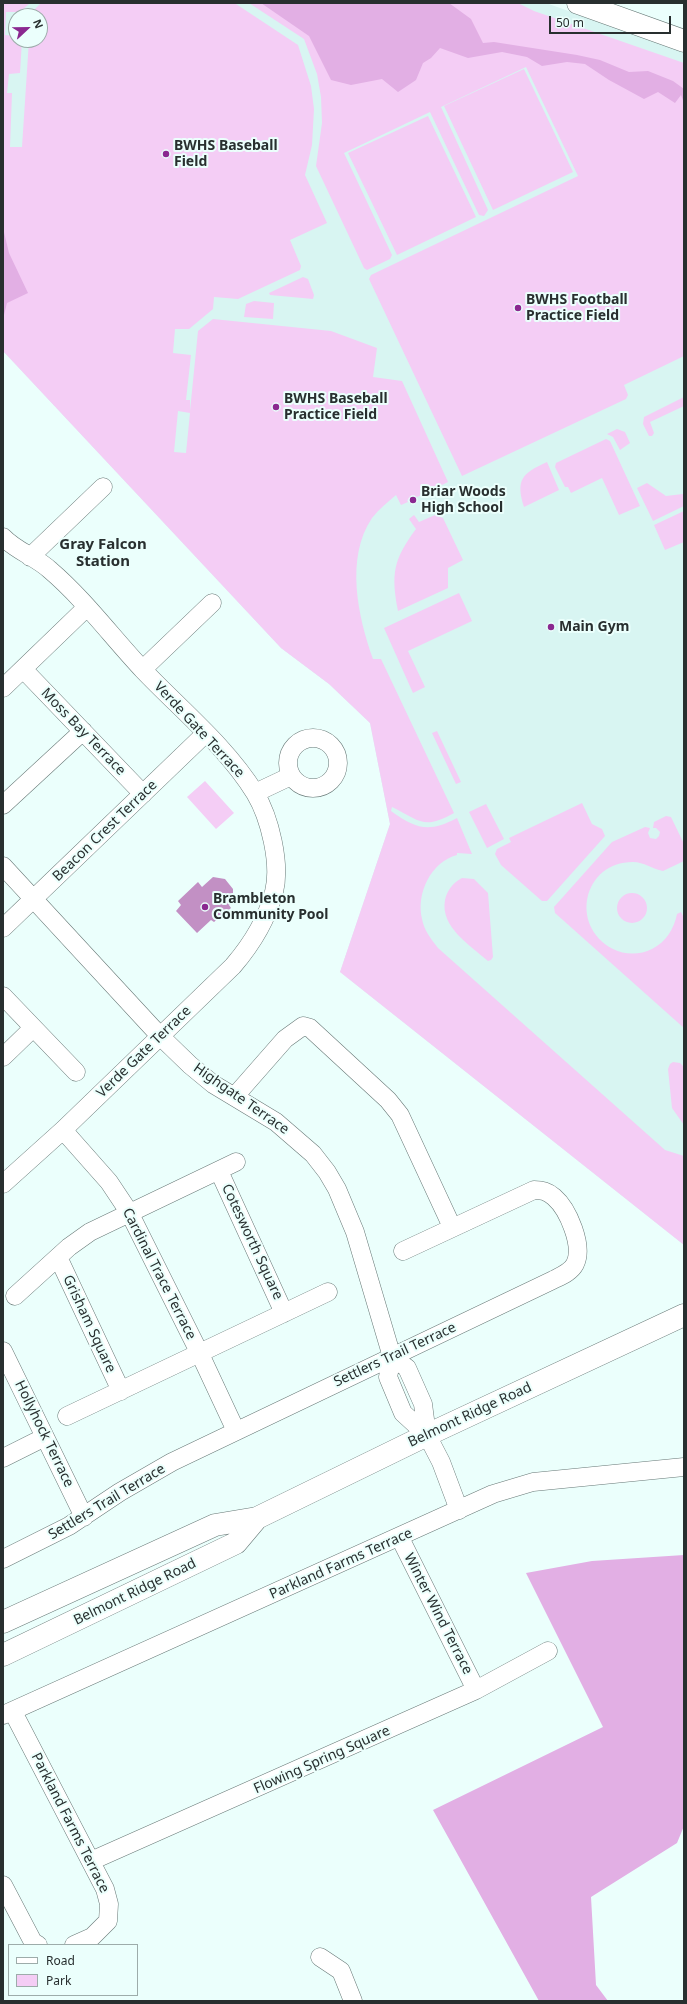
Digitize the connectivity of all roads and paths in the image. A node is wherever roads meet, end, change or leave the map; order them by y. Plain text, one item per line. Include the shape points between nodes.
1 (578, 3) edge
2 (684, 41) edge
3 (103, 487) dead end
4 (3, 537) edge
5 (30, 557) junction
6 (212, 603) dead end
7 (87, 608) junction
8 (23, 669) junction
9 (143, 669) junction
10 (3, 688) edge
11 (83, 731) junction
12 (206, 733) junction
13 (291, 776) dead end
14 (255, 793) junction
15 (144, 794) junction
16 (3, 805) edge
17 (3, 866) edge
18 (34, 899) junction
19 (3, 928) edge
20 (3, 996) edge
21 (33, 1028) junction
22 (160, 1036) junction
23 (3, 1057) edge
24 (76, 1072) dead end
25 (235, 1096) junction
26 (63, 1130) junction
27 (236, 1162) dead end
28 (219, 1171) junction
29 (3, 1184) edge
30 (129, 1212) junction
31 (452, 1227) junction
32 (403, 1251) dead end
33 (58, 1257) junction
34 (328, 1292) dead end
35 (15, 1296) dead end
36 (284, 1313) junction
37 (684, 1315) edge
38 (3, 1351) edge
39 (200, 1354) junction
40 (392, 1357) junction
41 (121, 1390) junction
42 (67, 1416) dead end
43 (236, 1430) junction
44 (427, 1435) junction
45 (45, 1437) junction
46 (3, 1458) edge
47 (684, 1467) edge
48 (460, 1510) junction
49 (84, 1517) junction
50 (258, 1518) junction
51 (400, 1538) junction
52 (3, 1559) edge
53 (3, 1622) edge
54 (548, 1651) dead end
55 (3, 1655) edge
56 (476, 1690) junction
57 (8, 1714) edge
58 (91, 1861) junction
59 (3, 1885) edge
60 (36, 1944) edge
61 (76, 1944) edge
62 (320, 1957) dead end
63 (353, 2001) edge

1 - 2 main road
3 - 5 street
4 - 5 street, Verde Gate Terrace
5 - 7 street, Verde Gate Terrace via 55,574
6 - 9 street
7 - 8 street
7 - 9 street, Verde Gate Terrace
8 - 10 street
8 - 11 street, Moss Bay Terrace
9 - 12 street, Verde Gate Terrace
11 - 15 street, Moss Bay Terrace
11 - 16 street
12 - 14 street, Verde Gate Terrace via 232,761
12 - 15 street, Beacon Crest Terrace
13 - 14 street
14 - 22 street, Verde Gate Terrace via 272,836 275,860 274,891 267,911 245,952
15 - 18 street, Beacon Crest Terrace
17 - 18 street, Highgate Terrace
18 - 19 street, Beacon Crest Terrace
18 - 22 street, Highgate Terrace
20 - 21 street
21 - 23 street
21 - 24 street
22 - 25 street, Highgate Terrace via 202,1075
22 - 26 street, Verde Gate Terrace
25 - 31 street via 285,1039 303,1026 310,1028 388,1100 400,1115
25 - 40 street, Highgate Terrace via 294,1136 327,1172 355,1232
26 - 29 street, Verde Gate Terrace
26 - 30 street, Cardinal Trace Terrace via 109,1182
27 - 28 street, Cotesworth Square
28 - 30 street, Cotesworth Square
28 - 36 street, Cotesworth Square
30 - 33 street, Grisham Square via 79,1239
30 - 39 street, Cardinal Trace Terrace
31 - 32 street, Settlers Trail Terrace
31 - 40 street, Settlers Trail Terrace via 534,1190 544,1190 554,1197 571,1225 578,1244 578,1255 575,1266 568,1272
33 - 35 street, Grisham Square
33 - 41 street, Grisham Square
34 - 36 street, Cotesworth Square
36 - 39 street, Cotesworth Square
37 - 44 main road, Belmont Ridge Road
38 - 45 street, Hollyhock Terrace
39 - 41 street, Grisham Square
39 - 43 street, Cardinal Trace Terrace
40 - 43 street, Settlers Trail Terrace
40 - 44 street via 407,1368 423,1404
41 - 42 street, Grisham Square
43 - 49 street, Settlers Trail Terrace via 158,1470
44 - 48 street
44 - 50 main road, Belmont Ridge Road
45 - 46 street
45 - 49 street, Hollyhock Terrace
47 - 48 street, Parkland Farms Terrace via 533,1482 493,1494
48 - 51 street, Parkland Farms Terrace
49 - 52 street, Settlers Trail Terrace via 56,1534
50 - 53 main road, Belmont Ridge Road via 215,1525
50 - 55 main road, Belmont Ridge Road via 236,1543
51 - 56 street, Winter Wind Terrace
51 - 57 street, Parkland Farms Terrace
54 - 56 street, Flowing Spring Square
56 - 58 street, Flowing Spring Square
57 - 58 street, Parkland Farms Terrace
58 - 61 street, Parkland Farms Terrace via 105,1889 109,1904 108,1921 92,1937
59 - 60 street
62 - 63 street via 341,1971

